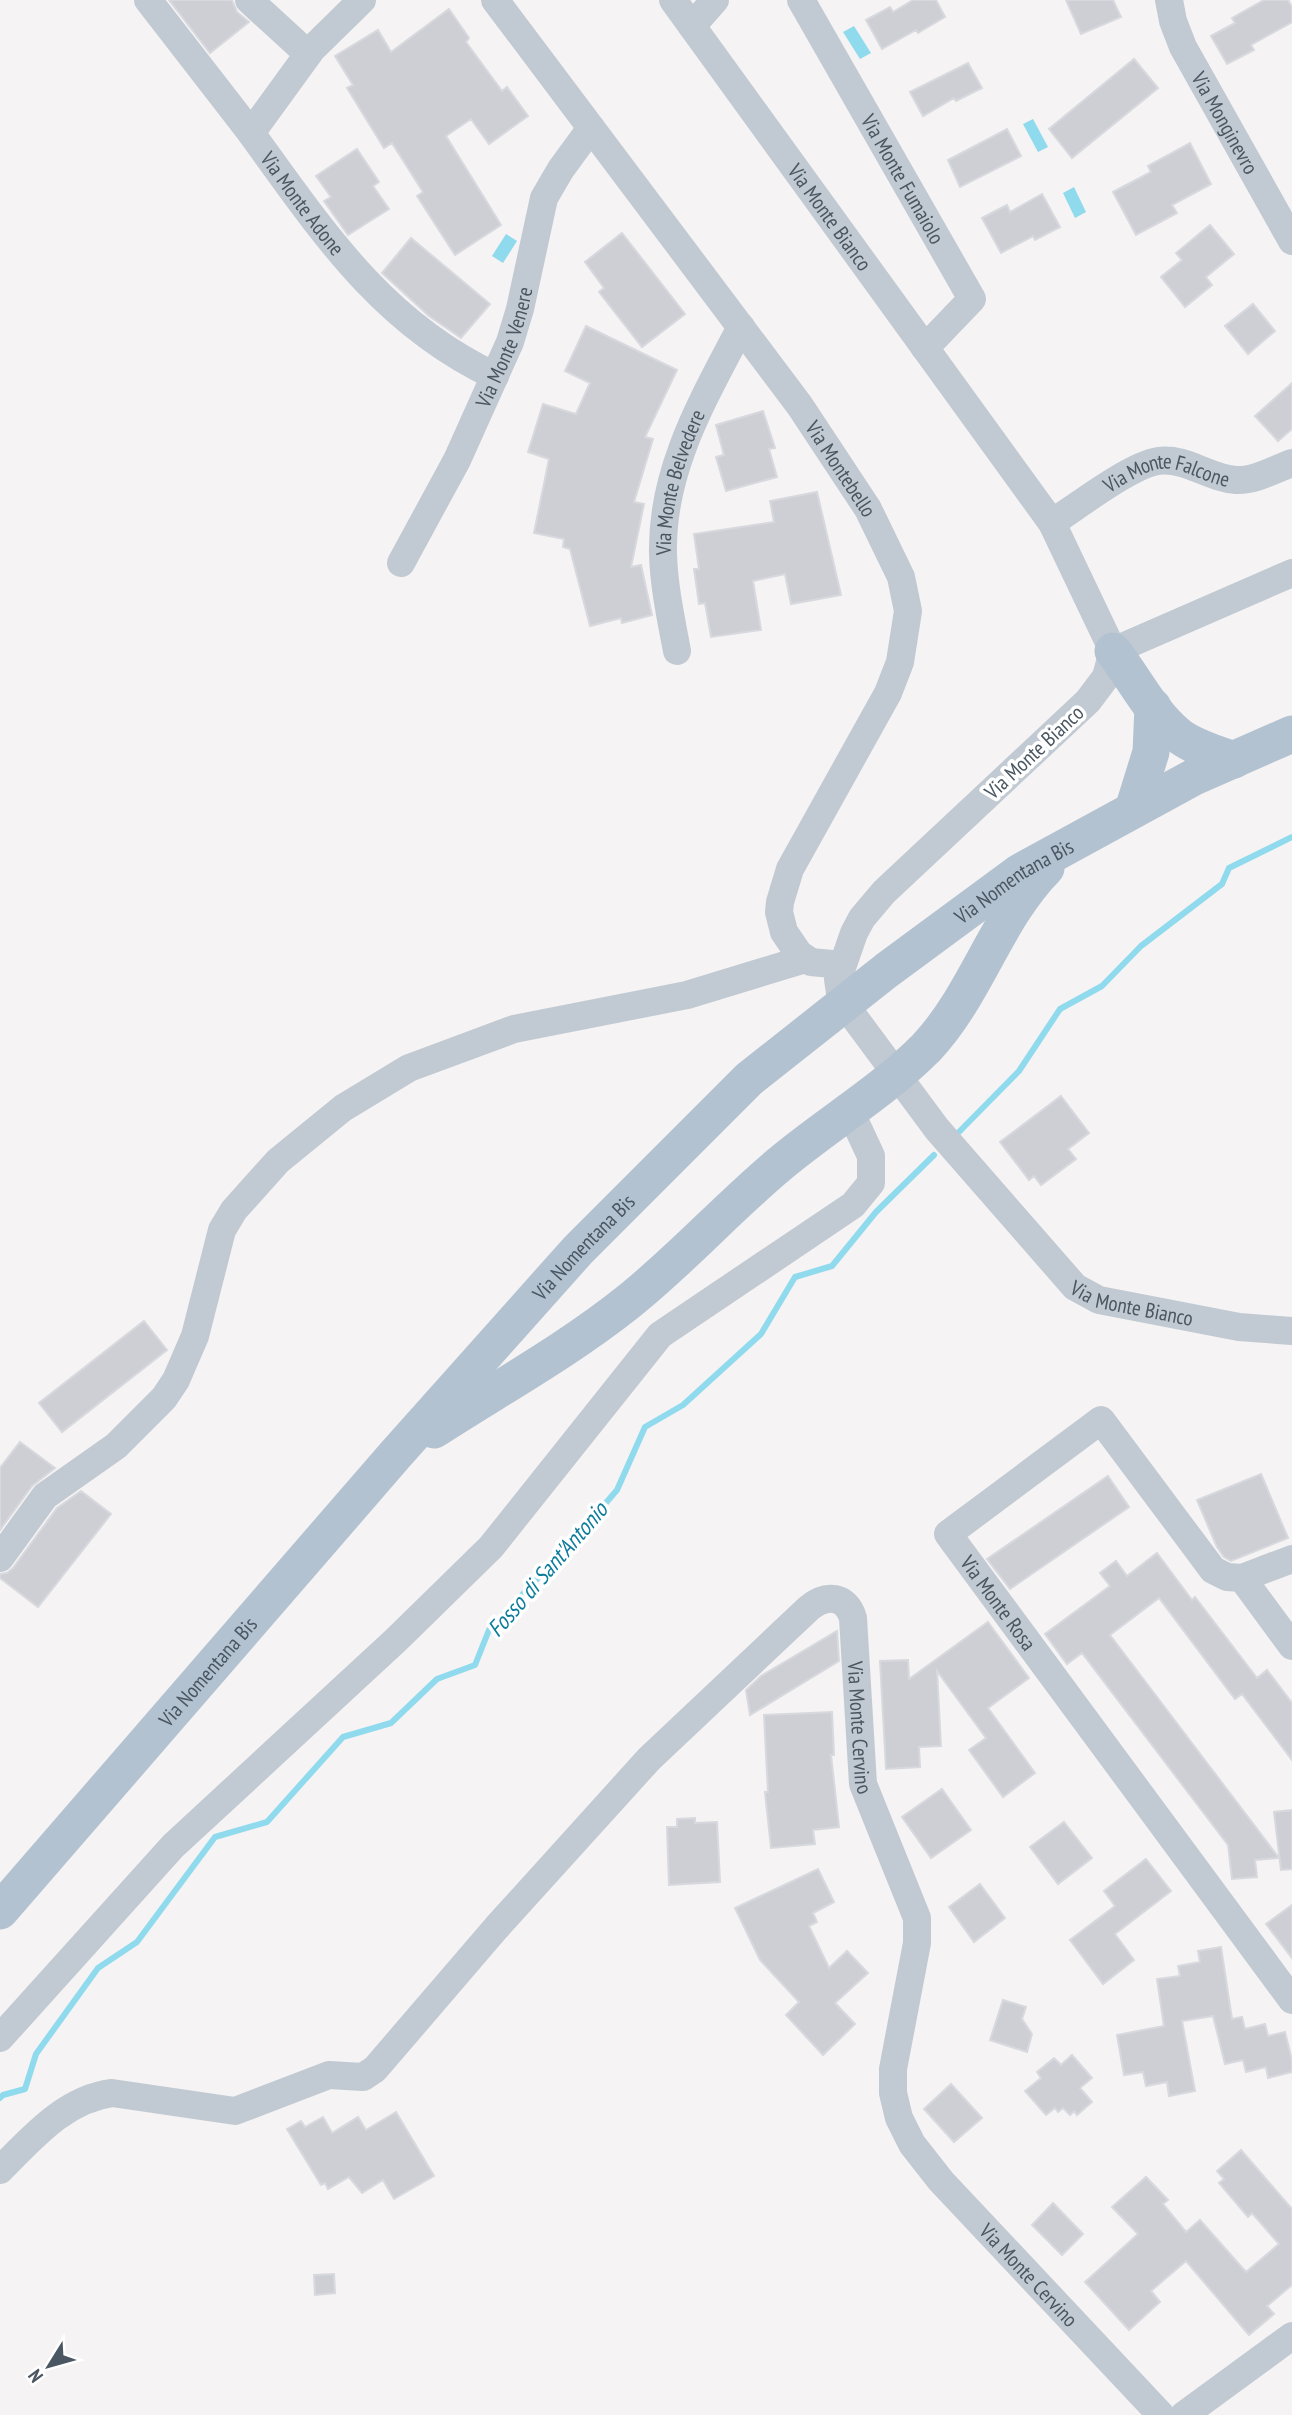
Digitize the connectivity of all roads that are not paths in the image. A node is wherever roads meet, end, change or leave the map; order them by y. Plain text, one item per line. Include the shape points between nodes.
1 (148, 0) edge
2 (249, 0) edge
3 (362, 0) edge
4 (495, 0) edge
5 (673, 0) edge
6 (715, 0) edge
7 (802, 0) edge
8 (1169, 0) edge
9 (692, 26) junction
10 (308, 54) junction
11 (591, 128) junction
12 (251, 133) junction
13 (1292, 241) edge
14 (741, 327) junction
15 (925, 348) junction
16 (495, 376) junction
17 (1292, 463) edge
18 (1052, 523) junction
19 (401, 563) dead end
20 (1292, 573) edge
21 (677, 650) dead end
22 (1113, 651) junction
23 (1153, 708) junction
24 (1292, 734) edge
25 (1234, 760) junction
26 (1133, 810) junction
27 (1068, 846) junction
28 (805, 959) junction
29 (842, 965) junction
30 (896, 1077) junction
31 (850, 1111) junction
32 (1292, 1331) edge
33 (395, 1455) junction
34 (0, 1558) edge
35 (1292, 1559) edge
36 (1242, 1578) junction
37 (1292, 1646) edge
38 (0, 1911) edge
39 (1292, 2000) edge
40 (0, 2038) edge
41 (0, 2169) edge
42 (1292, 2336) edge
43 (1161, 2415) edge
44 (1184, 2415) edge

1 - 12 street
2 - 10 street
3 - 10 street, Via Monte Adone
4 - 11 street, Via Montebello
5 - 9 street, Via Monte Bianco
6 - 9 street
7 - 15 street, Via Monte Fumaiolo via 972,299
8 - 13 street, Via Monginevro via 1183,47
9 - 15 street, Via Monte Bianco
10 - 12 street, Via Monte Adone
11 - 14 street, Via Montebello
11 - 16 street, Via Monte Venere via 544,198 517,320
12 - 16 street, Via Monte Adone via 360,275 437,344
14 - 21 street, Via Monte Belvedere via 688,431 671,480 663,553
14 - 28 street, Via Montebello via 800,405 868,509 897,566 908,604 904,645 888,693 783,886 781,924 788,941
15 - 18 street, Via Monte Bianco
16 - 19 street, Via Monte Venere via 457,460
17 - 18 street, Via Monte Falcone via 1236,480 1179,461 1150,463
18 - 22 street, Via Monte Bianco
20 - 22 street
22 - 23 main road
22 - 29 street, Via Monte Bianco via 1106,677 1088,701 884,892 862,918
23 - 25 main road via 1177,735
23 - 26 main road via 1152,752
24 - 25 main road, Via Nomentana Bis
25 - 26 main road, Via Nomentana Bis
26 - 27 main road, Via Nomentana Bis
27 - 30 main road via 1012,912 943,1025
27 - 33 main road, Via Nomentana Bis via 1020,872 749,1079 578,1250
28 - 29 street
28 - 34 street via 687,995 514,1029 409,1068 344,1108 278,1161 233,1210 222,1230 195,1336 164,1398 116,1446 46,1496
29 - 30 street, Via Monte Bianco via 840,993
30 - 31 main road
30 - 32 street, Via Monte Bianco via 1024,1231 1083,1293 1239,1327
31 - 33 main road via 770,1172 630,1301
31 - 40 street via 871,1156 871,1183 853,1205 660,1335 491,1547 173,1846
33 - 38 main road, Via Nomentana Bis
35 - 36 street
36 - 37 street
36 - 39 street, Via Monte Rosa via 1213,1570 1101,1420 948,1534
41 - 43 street, Via Monte Cervino via 35,2135 93,2095 112,2093 235,2111 329,2075 363,2077 375,2069 649,1759 808,1608 826,1598 839,1600 853,1618 863,1784 917,1918 917,1943 893,2069 899,2118 941,2182
42 - 44 street

